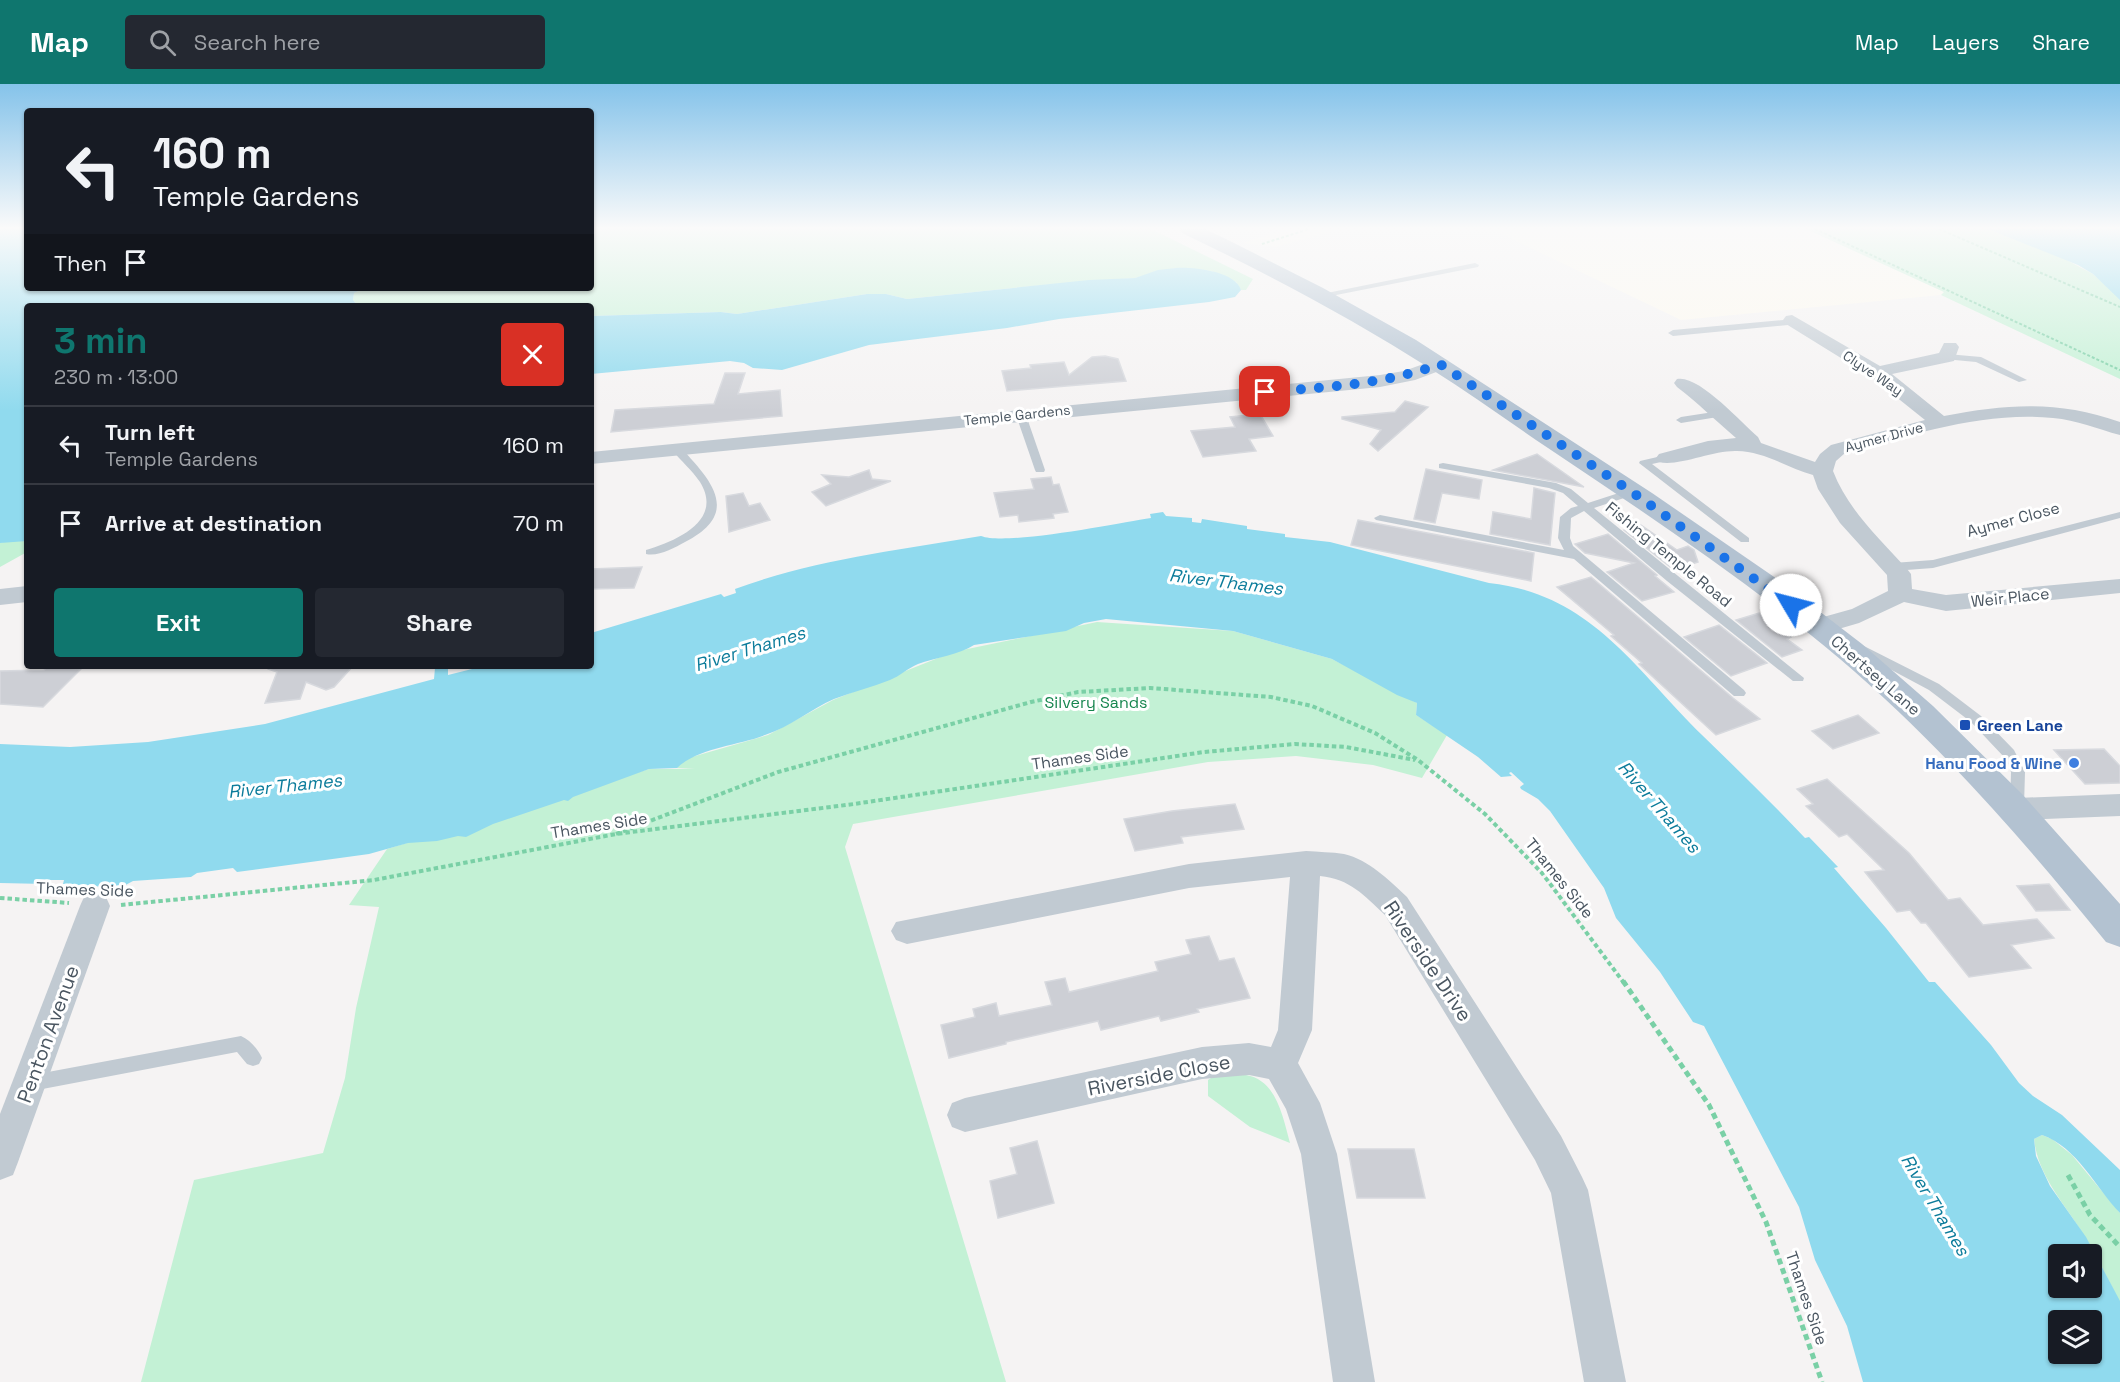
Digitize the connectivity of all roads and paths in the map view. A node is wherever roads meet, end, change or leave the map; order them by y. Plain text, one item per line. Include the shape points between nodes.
1 (1310, 290) edge
2 (1349, 290) edge
3 (1946, 290) edge
4 (2080, 290) edge
5 (1321, 295) junction
6 (2120, 307) edge
7 (1802, 324) joint
8 (1673, 333) dead end
9 (1948, 352) joint
10 (1440, 364) junction
11 (2120, 370) edge
12 (1877, 372) junction
13 (2022, 380) dead end
14 (1684, 383) dead end
15 (1720, 414) junction
16 (1021, 415) junction
17 (1681, 420) dead end
18 (1940, 423) junction
19 (2120, 429) edge
20 (1751, 446) junction
21 (677, 450) junction
22 (594, 458) edge
23 (1666, 458) joint
24 (1443, 466) dead end
25 (1040, 470) dead end
26 (1822, 471) junction
27 (1632, 492) junction
28 (1586, 507) junction
29 (2120, 508) edge
30 (2120, 515) edge
31 (1380, 518) dead end
32 (1745, 540) dead end
33 (650, 552) dead end
34 (1575, 556) junction
35 (1916, 565) junction
36 (1893, 567) junction
37 (2120, 586) edge
38 (24, 594) edge
39 (1900, 594) junction
40 (0, 597) edge
41 (1818, 627) junction
42 (1798, 678) dead end
43 (1739, 693) dead end
44 (1418, 760) junction
45 (2120, 806) edge
46 (2017, 809) junction
47 (616, 834) junction
48 (1306, 863) junction
49 (0, 898) edge
50 (95, 906) junction
51 (2120, 931) edge
52 (907, 932) dead end
53 (253, 1058) dead end
54 (1280, 1065) junction
55 (18, 1094) edge
56 (964, 1114) dead end
57 (0, 1162) edge
58 (2068, 1175) dead end
59 (2120, 1247) edge
60 (1354, 1382) edge
61 (1605, 1382) edge
62 (1822, 1382) edge

1 - 5 main road, Chertsey Lane
2 - 5 lane
3 - 11 path
4 - 6 path
5 - 10 main road, Chertsey Lane
7 - 8 lane
7 - 12 street, Clyve Way
9 - 12 street
9 - 13 lane via 1978,358
10 - 16 street, Temple Gardens via 1380,381
10 - 27 main road, Chertsey Lane
12 - 18 street, Clyve Way
14 - 15 street
15 - 17 lane
15 - 20 street via 1746,434
16 - 21 street, Temple Gardens
16 - 25 lane
18 - 19 street, Aymer Drive via 2046,411
18 - 26 street, Aymer Drive via 1838,449 1827,458
20 - 23 street via 1727,445
20 - 26 street
21 - 22 street, Temple Gardens
21 - 33 lane via 707,485 711,510 691,535 673,546
23 - 32 lane via 1644,463
24 - 28 lane via 1552,485 1568,491
26 - 36 street via 1828,489 1848,518
27 - 28 lane, Fishing Temple Road
27 - 41 main road, Chertsey Lane
28 - 34 lane via 1566,517 1564,538
28 - 42 lane, Fishing Temple Road
29 - 35 lane, Aymer Close
30 - 35 lane, Aymer Close via 1933,564
31 - 34 lane
34 - 43 lane
35 - 36 lane, Aymer Close
36 - 39 street via 1899,574
37 - 39 street, Weir Place via 1946,603
38 - 40 street
39 - 41 street via 1882,607
41 - 46 main road, Chertsey Lane via 1924,717
44 - 47 path, Thames Side via 1346,747 1295,744 1216,751
44 - 47 path via 1375,733 1312,706 1225,692 1115,688 1031,702 778,772
44 - 62 path, Thames Side via 1485,814 1542,873 1643,1008 1709,1105 1766,1222
45 - 46 street
46 - 51 main road, Chertsey Lane
47 - 50 path, Thames Side via 374,880
48 - 52 street, Riverside Drive via 1189,876
48 - 54 street via 1295,1030
48 - 61 street, Riverside Drive via 1343,867 1369,881 1396,906 1548,1148 1569,1190
49 - 50 path, Thames Side
50 - 55 street, Penton Avenue
53 - 55 lane via 241,1044
54 - 56 street, Riverside Close via 1249,1059 1202,1063
54 - 60 street via 1302,1103 1319,1154
55 - 57 street, Penton Avenue
58 - 59 path via 2090,1215

